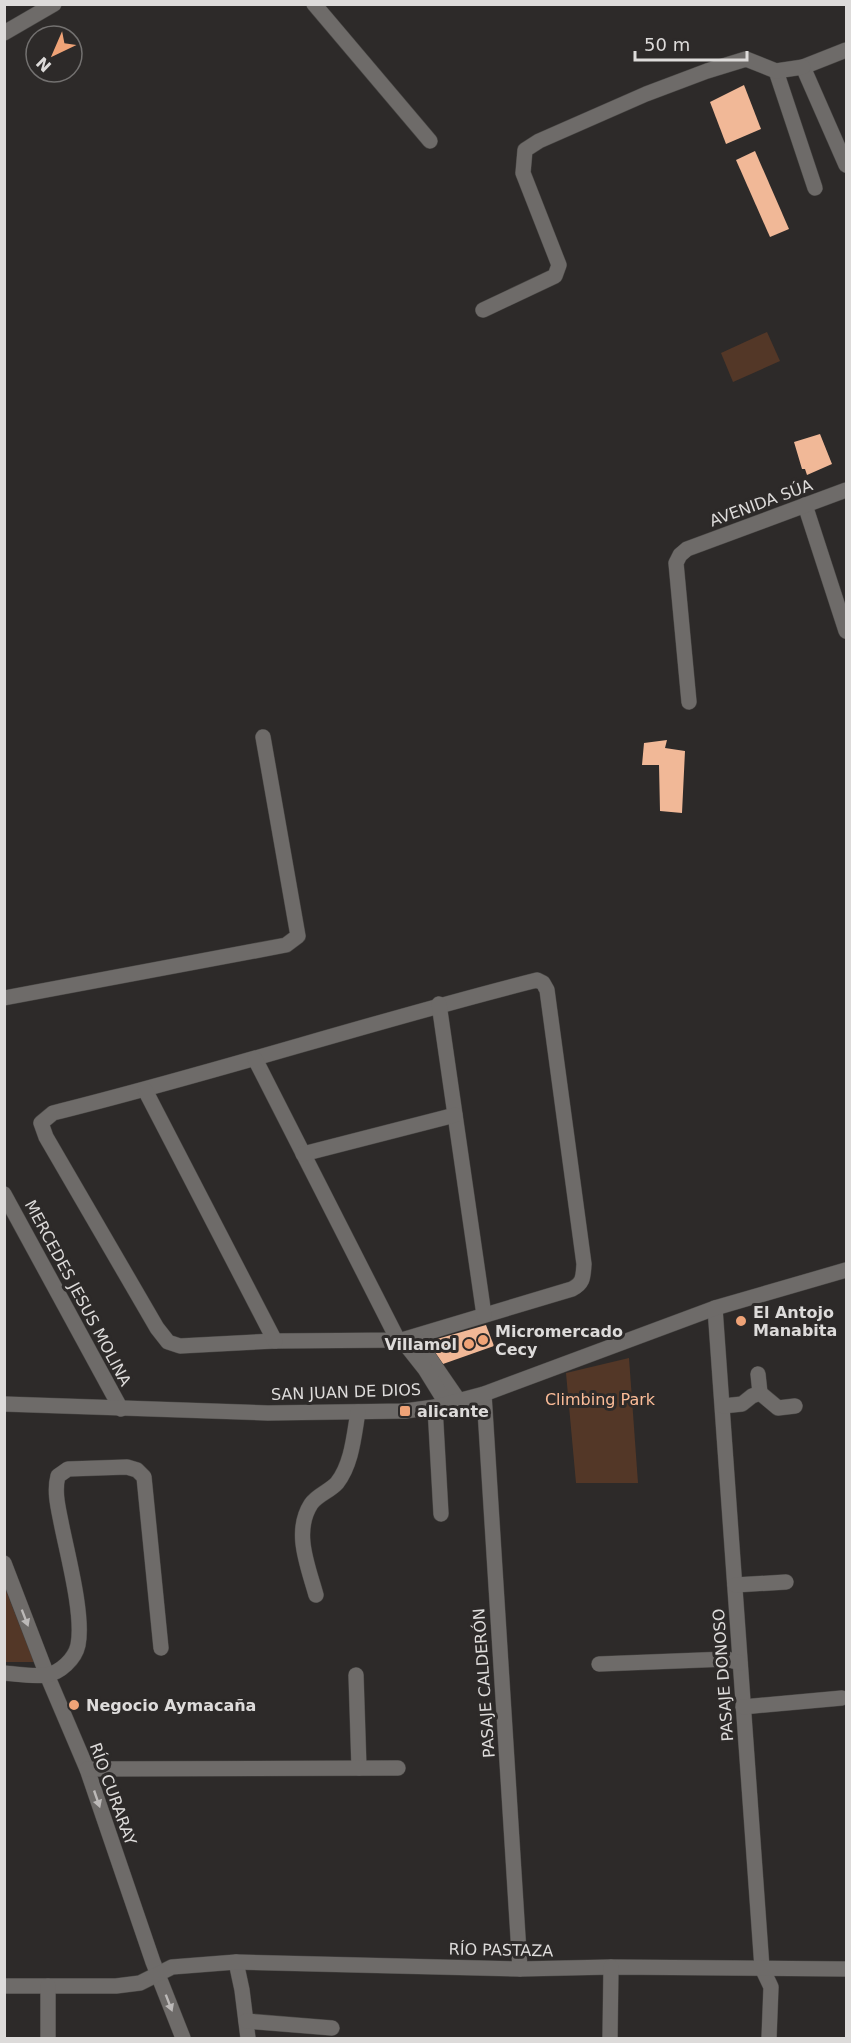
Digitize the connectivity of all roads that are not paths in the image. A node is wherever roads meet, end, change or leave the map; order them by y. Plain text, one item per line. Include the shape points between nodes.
1 (54, 4) edge
2 (314, 4) edge
3 (4, 33) edge
4 (846, 50) edge
5 (803, 67) junction
6 (776, 71) junction
7 (430, 141) dead end
8 (846, 165) edge
9 (815, 188) dead end
10 (483, 310) dead end
11 (846, 490) edge
12 (806, 505) junction
13 (846, 631) edge
14 (689, 702) dead end
15 (262, 737) dead end
16 (4, 998) edge
17 (439, 1004) junction
18 (255, 1059) junction
19 (145, 1090) junction
20 (455, 1115) junction
21 (303, 1154) junction
22 (4, 1194) edge
23 (846, 1270) edge
24 (715, 1308) junction
25 (484, 1315) junction
26 (405, 1339) junction
27 (275, 1341) junction
28 (758, 1374) dead end
29 (760, 1393) junction
30 (484, 1394) junction
31 (4, 1404) edge
32 (447, 1404) junction
33 (723, 1406) junction
34 (795, 1406) dead end
35 (121, 1409) junction
36 (358, 1412) junction
37 (441, 1514) dead end
38 (4, 1563) edge
39 (786, 1582) dead end
40 (735, 1585) junction
41 (316, 1594) dead end
42 (161, 1648) dead end
43 (740, 1663) junction
44 (599, 1664) dead end
45 (4, 1673) edge
46 (47, 1675) junction
47 (356, 1675) dead end
48 (842, 1698) dead end
49 (743, 1707) junction
50 (359, 1768) junction
51 (398, 1768) dead end
52 (87, 1769) junction
53 (236, 1962) junction
54 (611, 1967) junction
55 (762, 1968) junction
56 (520, 1969) junction
57 (846, 1969) edge
58 (158, 1975) junction
59 (4, 1986) edge
60 (48, 1986) junction
61 (246, 2021) junction
62 (332, 2028) dead end
63 (48, 2038) edge
64 (183, 2038) edge
65 (248, 2038) edge
66 (610, 2038) edge
67 (770, 2038) edge

1 - 3 street
2 - 7 street
4 - 5 street
5 - 6 street
5 - 8 street
6 - 9 street
6 - 10 street via 746,59 707,70 525,150 523,173 559,265 555,276
11 - 12 street, AVENIDA SÚA
12 - 13 street
12 - 14 street, AVENIDA SÚA via 680,555 676,563
15 - 16 street via 298,936 286,945
17 - 18 street
17 - 20 street
17 - 25 street via 537,980 547,990 583,1278 572,1289
18 - 19 street
18 - 21 street
19 - 27 street
19 - 27 street via 53,1113 41,1123 46,1137 168,1342 180,1346
20 - 21 street
20 - 25 street
21 - 26 street
22 - 35 street, MERCEDES JESUS MOLINA
23 - 24 street, SAN JUAN DE DIOS
24 - 30 street, SAN JUAN DE DIOS
24 - 33 street, PASAJE DONOSO
25 - 26 street
26 - 27 street
26 - 32 street
28 - 29 street
29 - 33 street via 742,1404
29 - 34 street via 778,1408
30 - 32 street, SAN JUAN DE DIOS
30 - 56 street, PASAJE CALDERÓN
31 - 35 street, SAN JUAN DE DIOS
32 - 36 street, SAN JUAN DE DIOS via 405,1411
32 - 37 street
33 - 40 street, PASAJE DONOSO
35 - 36 street, SAN JUAN DE DIOS
36 - 41 street via 345,1468 336,1484 312,1503 305,1520 302,1545
38 -> 46 street, RÍO CURARAY
39 - 40 street
40 - 43 street, PASAJE DONOSO
42 - 46 street via 144,1477 127,1467 68,1469 58,1476 56,1497 76,1597 79,1644 68,1663
43 - 44 street via 727,1659
43 - 49 street, PASAJE DONOSO
45 - 46 street
46 - 52 street, RÍO CURARAY
47 - 50 street
48 - 49 street
49 - 55 street, PASAJE DONOSO
50 - 51 street
50 - 52 street
52 -> 58 street, RÍO CURARAY
53 - 56 street, RÍO PASTAZA
53 - 58 street, RÍO PASTAZA via 172,1967
53 - 61 street
54 - 55 street, RÍO PASTAZA
54 - 56 street, RÍO PASTAZA
54 - 66 street
55 - 57 street, RÍO PASTAZA
55 - 67 street, PASAJE DONOSO via 771,1987
58 - 60 street, RÍO PASTAZA via 140,1983 116,1986
58 -> 64 street, RÍO CURARAY
59 - 60 street, RÍO PASTAZA
60 - 63 street
61 - 62 street
61 - 65 street

